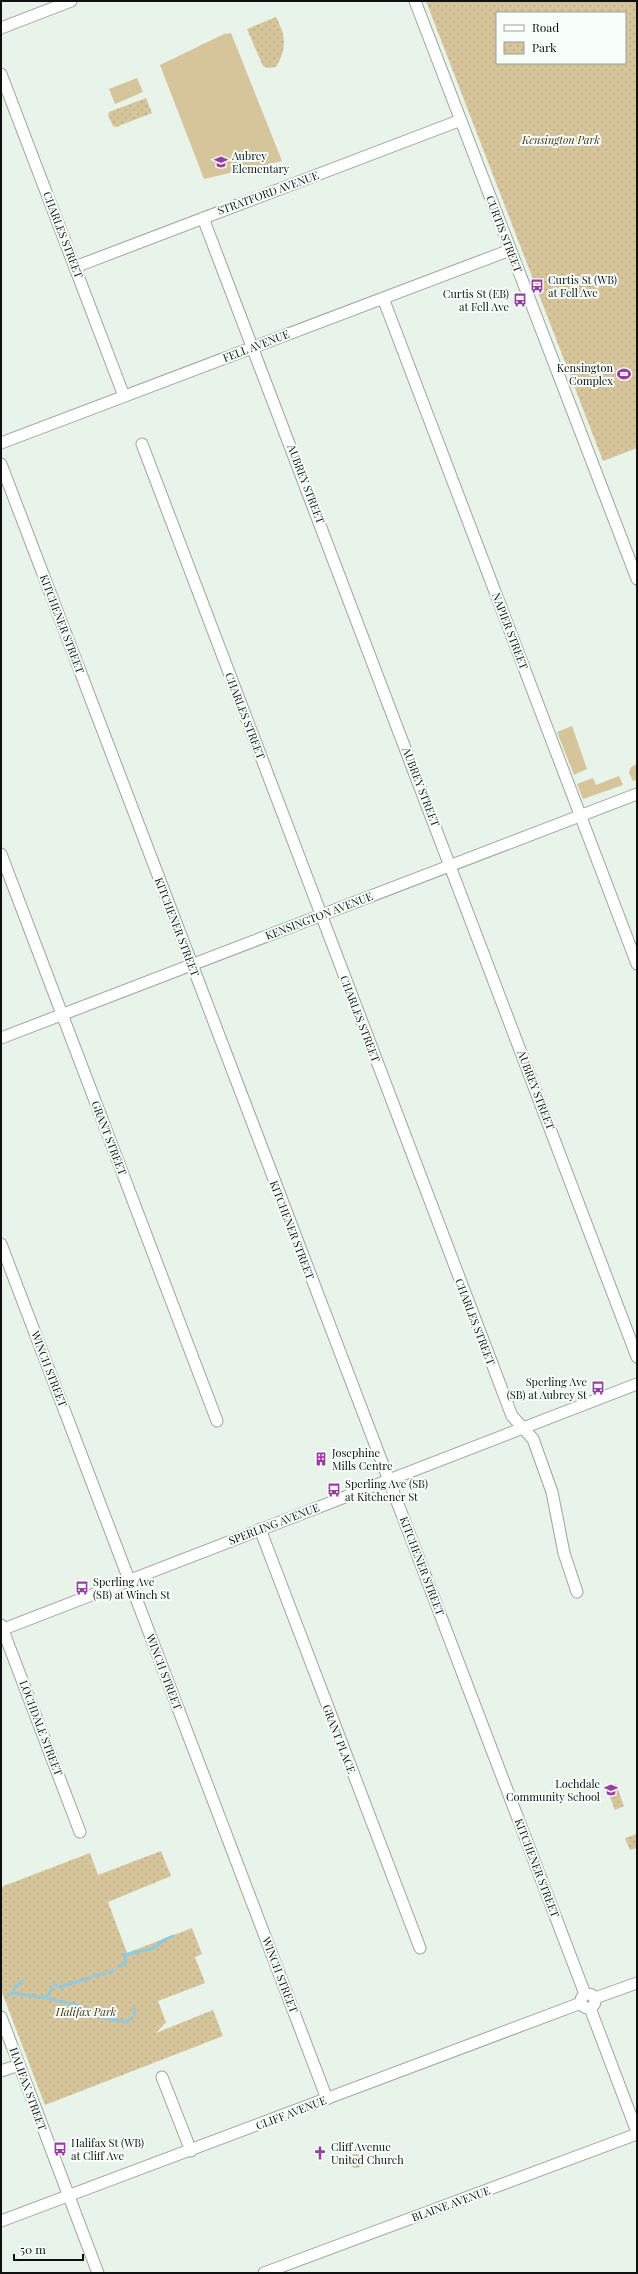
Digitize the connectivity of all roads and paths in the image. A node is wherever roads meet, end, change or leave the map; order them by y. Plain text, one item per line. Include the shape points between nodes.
1 (71, 1) edge
2 (415, 1) edge
3 (1, 28) edge
4 (1, 74) edge
5 (461, 120) junction
6 (203, 218) junction
7 (510, 250) junction
8 (75, 267) junction
9 (383, 298) junction
10 (254, 347) junction
11 (124, 396) junction
12 (1, 443) edge
13 (142, 444) dead end
14 (1, 464) edge
15 (637, 579) edge
16 (637, 794) edge
17 (581, 816) junction
18 (1, 854) edge
19 (450, 865) junction
20 (320, 915) junction
21 (637, 964) edge
22 (192, 965) junction
23 (62, 1014) junction
24 (1, 1038) edge
25 (1, 1244) edge
26 (637, 1357) edge
27 (637, 1384) edge
28 (217, 1422) dead end
29 (522, 1427) junction
30 (389, 1479) junction
31 (260, 1529) junction
32 (129, 1580) junction
33 (577, 1592) dead end
34 (2, 1628) edge
35 (80, 1832) dead end
36 (420, 1948) dead end
37 (637, 1984) edge
38 (588, 2001) junction
39 (1, 2017) edge
40 (18, 2065) junction
41 (1, 2071) edge
42 (162, 2077) dead end
43 (327, 2099) junction
44 (637, 2133) edge
45 (191, 2151) junction
46 (68, 2196) junction
47 (1, 2221) edge
48 (98, 2273) edge
49 (264, 2273) edge

1 - 3 street
2 - 5 street, CURTIS STREET
4 - 8 street, CHARLES STREET
5 - 6 street, STRATFORD AVENUE
5 - 7 street, CURTIS STREET
6 - 8 street, STRATFORD AVENUE
6 - 10 street, AUBREY STREET
7 - 9 street, FELL AVENUE
7 - 15 street, CURTIS STREET
8 - 11 street, CHARLES STREET
9 - 10 street, FELL AVENUE
9 - 17 street, NAPIER STREET
10 - 11 street, FELL AVENUE
10 - 19 street, AUBREY STREET
11 - 12 street, FELL AVENUE
13 - 20 street, CHARLES STREET
14 - 22 street, KITCHENER STREET
16 - 17 street, KENSINGTON AVENUE
17 - 19 street, KENSINGTON AVENUE
17 - 21 street, NAPIER STREET
18 - 23 street, GRANT STREET
19 - 20 street, KENSINGTON AVENUE
19 - 26 street, AUBREY STREET
20 - 22 street, KENSINGTON AVENUE
20 - 29 street, CHARLES STREET via 509,1410
22 - 23 street, KENSINGTON AVENUE
22 - 30 street, KITCHENER STREET
23 - 24 street, KENSINGTON AVENUE
23 - 28 street, GRANT STREET
25 - 32 street, WINCH STREET
27 - 29 street, SPERLING AVENUE
29 - 30 street, SPERLING AVENUE
29 - 33 street, CHARLES STREET via 533,1439 547,1477 564,1553
30 - 31 street, SPERLING AVENUE
30 - 38 street, KITCHENER STREET
31 - 32 street, SPERLING AVENUE
31 - 36 street, GRANT PLACE
32 - 34 street, SPERLING AVENUE
32 - 43 street, WINCH STREET
34 - 35 street, LOCHDALE STREET
37 - 38 street, CLIFF AVENUE
38 - 43 street, CLIFF AVENUE
38 - 44 street, KITCHENER STREET
39 - 40 street, HALIFAX STREET
40 - 41 street
40 - 46 street, HALIFAX STREET
42 - 45 street
43 - 45 street, CLIFF AVENUE
44 - 49 street, BLAINE AVENUE
45 - 46 street, CLIFF AVENUE
46 - 47 street, CLIFF AVENUE
46 - 48 street, HALIFAX STREET

